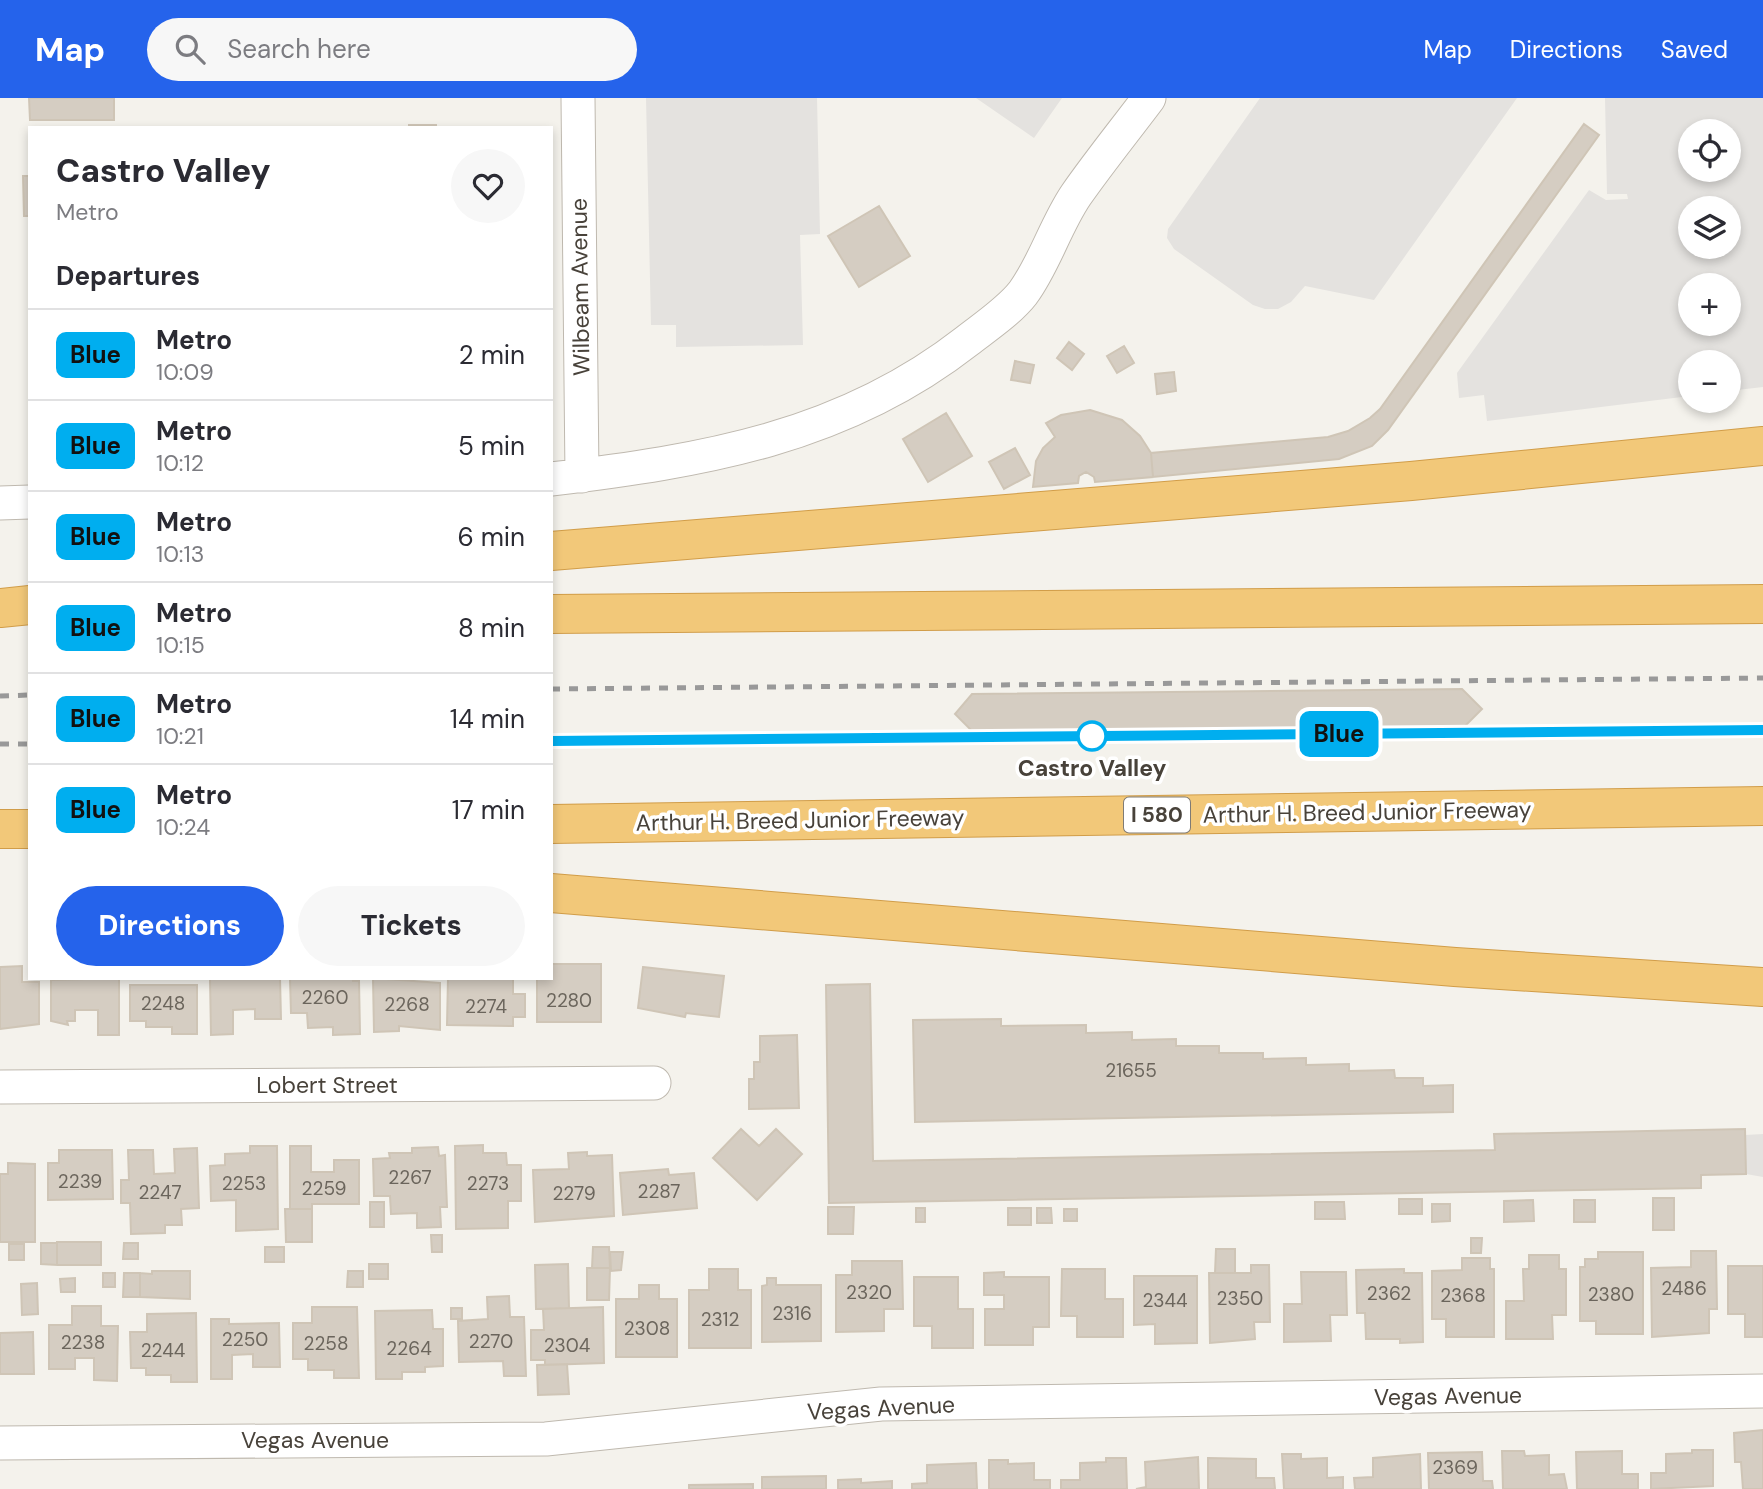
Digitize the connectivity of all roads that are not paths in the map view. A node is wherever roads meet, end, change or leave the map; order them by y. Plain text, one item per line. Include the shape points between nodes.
1 (578, 98) edge
2 (1149, 98) edge
3 (1763, 446) edge
4 (567, 477) edge
5 (28, 502) edge
6 (0, 503) edge
7 (553, 551) edge
8 (1763, 604) edge
9 (28, 605) edge
10 (0, 608) edge
11 (553, 614) edge
12 (28, 618) edge
13 (0, 619) edge
14 (1763, 806) edge
15 (553, 824) edge
16 (0, 829) edge
17 (28, 829) edge
18 (553, 893) edge
19 (1763, 987) edge
20 (654, 1083) dead end
21 (0, 1087) edge
22 (1763, 1391) edge
23 (0, 1443) edge

1 - 4 street, Wilbeam Avenue
2 - 4 street via 1075,197 1022,294 946,357 878,399 792,433 688,461
3 - 7 highway via 1411,481
5 - 6 street
8 - 11 highway
9 - 10 highway
12 - 13 highway
14 - 15 highway, Arthur H. Breed Junior Freeway / I 580
16 - 17 highway
18 - 19 highway via 1455,967
20 - 21 street, Lobert Street
22 - 23 street, Vegas Avenue via 881,1404 546,1439

